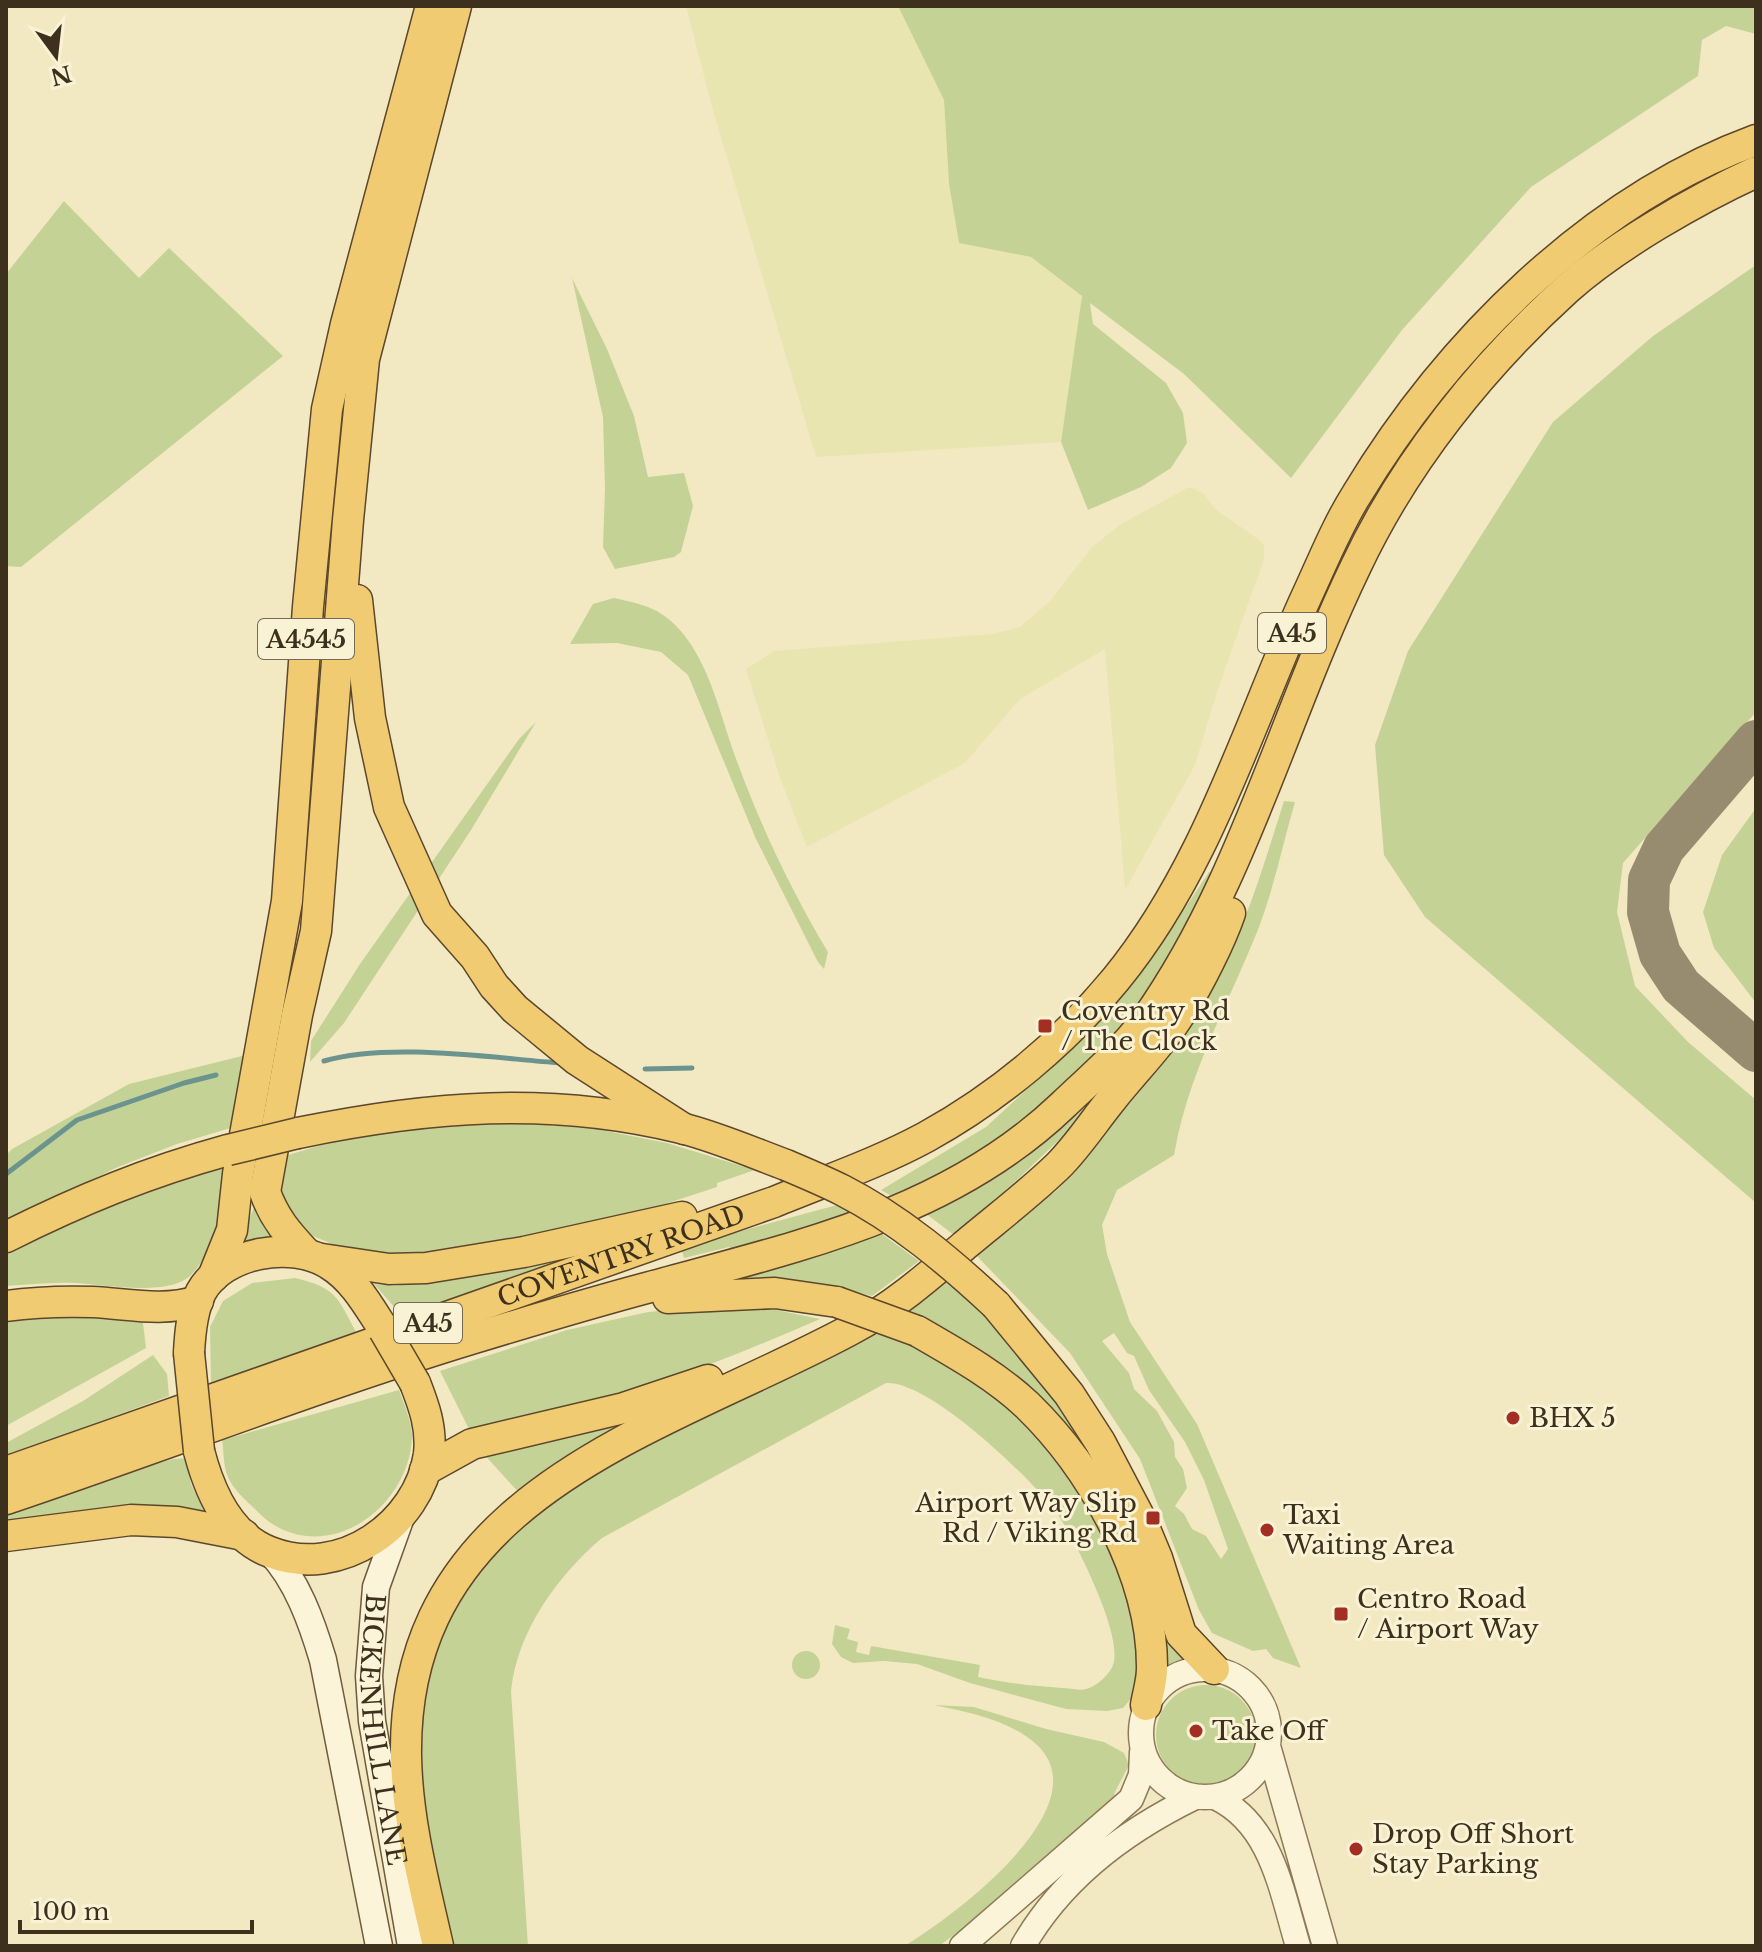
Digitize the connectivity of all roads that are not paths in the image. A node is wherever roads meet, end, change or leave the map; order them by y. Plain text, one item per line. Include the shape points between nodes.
1 (431, 6) edge
2 (456, 6) edge
3 (1756, 140) edge
4 (1756, 172) edge
5 (348, 520) junction
6 (1281, 747) junction
7 (684, 1129) junction
8 (862, 1166) junction
9 (6, 1237) edge
10 (314, 1257) junction
11 (206, 1289) junction
12 (6, 1306) edge
13 (853, 1329) junction
14 (258, 1411) junction
15 (425, 1470) junction
16 (6, 1472) edge
17 (6, 1499) edge
18 (401, 1517) junction
19 (244, 1535) junction
20 (6, 1536) edge
21 (270, 1552) junction
22 (1214, 1669) junction
23 (1146, 1705) junction
24 (1268, 1746) junction
25 (1142, 1752) junction
26 (1205, 1797) junction
27 (377, 1943) edge
28 (411, 1946) edge
29 (438, 1946) edge
30 (962, 1946) edge
31 (1023, 1946) edge
32 (1298, 1946) edge
33 (1325, 1946) edge

1 - 11 highway, A4545 via 327,409 287,901 232,1230
2 - 5 highway, A4545 via 364,359
3 - 8 highway, A45 via 1625,208 1553,262 1471,339 1435,381 1356,495 1191,864 1138,951 1084,1015 1014,1078 926,1137
4 - 6 highway, A45 via 1644,233 1570,286 1455,406 1410,469 1357,562
5 - 7 highway, A4545 via 370,718 389,807 437,914 515,1009 577,1060
5 - 10 highway, A4545 via 316,931 265,1192 287,1234
6 - 13 highway via 1270,802 1228,920 1182,1010 1054,1169 921,1283
6 - 14 highway, COVENTRY ROAD / A45 via 1212,910 1142,1026 1059,1110 994,1160 903,1210 777,1254 466,1341
7 - 9 highway, bridge via 576,1110 486,1107 375,1117 178,1163 84,1198
7 - 22 highway, bridge via 845,1191 909,1232 996,1305 1061,1383 1100,1442 1142,1522 1181,1634
8 - 10 highway via 682,1217 426,1268 389,1269
8 - 16 highway, COVENTRY ROAD / A45 via 760,1207
10 - 11 highway via 261,1253 229,1267
10 - 15 highway, bridge via 352,1284 415,1383 430,1431
11 - 12 highway via 162,1309 93,1302
11 - 19 highway, bridge via 189,1353 199,1451 213,1494
13 - 15 highway via 624,1408 472,1444
13 - 29 highway via 580,1464 519,1508 459,1572 431,1621 417,1661 406,1729 409,1800
14 - 17 highway, COVENTRY ROAD / A45
14 - 23 highway, bridge via 671,1297 775,1293 837,1302 917,1331 969,1361 1027,1404 1065,1449 1113,1526 1134,1572 1148,1621 1152,1672
15 - 18 highway
18 - 21 highway via 378,1536 343,1553 317,1558
18 - 28 main road, BICKENHILL LANE via 376,1587 369,1676
19 - 20 highway via 177,1522 131,1520
19 - 21 highway
21 - 27 main road, BICKENHILL LANE via 309,1618 323,1660
22 - 23 street via 1173,1676
22 - 24 street via 1251,1687 1266,1712
23 - 25 street
24 - 26 street via 1244,1785
24 - 33 street
25 - 26 street via 1156,1776 1174,1790
25 - 30 street via 1141,1775 1131,1799
26 - 31 street via 1149,1821 1097,1858 1043,1911
26 - 32 street via 1230,1804 1264,1840

